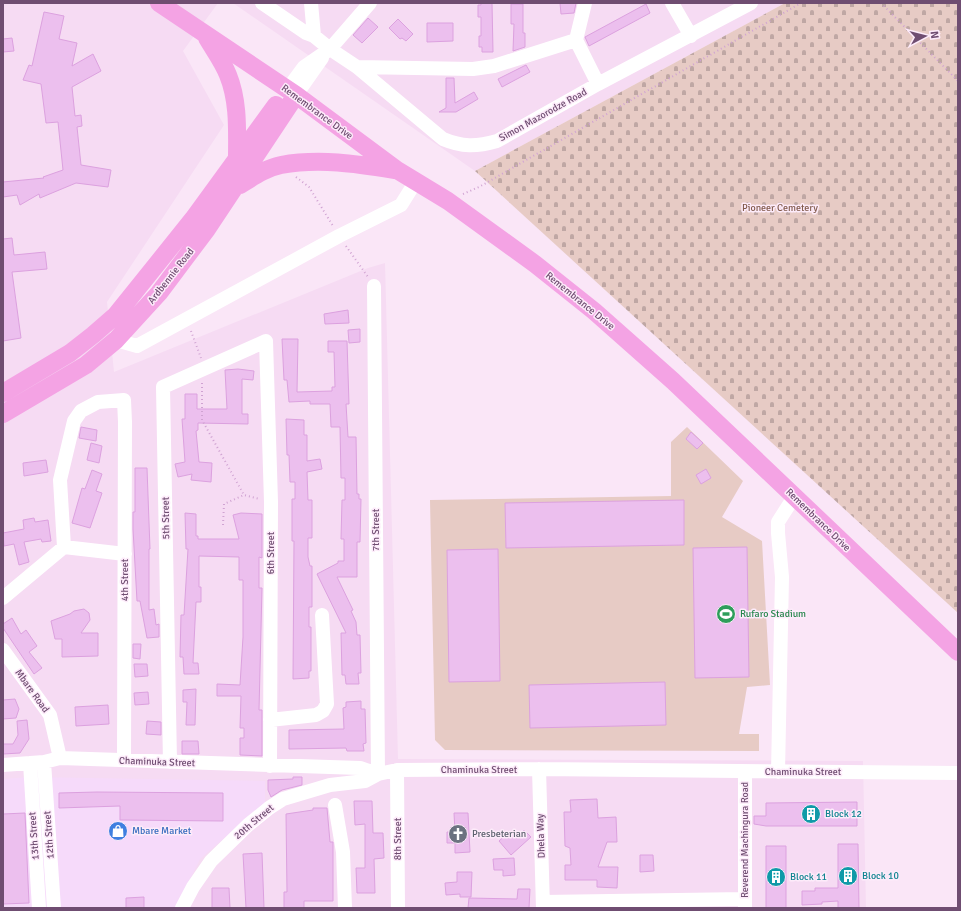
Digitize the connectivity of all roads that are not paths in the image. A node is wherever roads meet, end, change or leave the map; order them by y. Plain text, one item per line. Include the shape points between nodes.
1 (159, 3) edge
2 (262, 3) edge
3 (311, 3) edge
4 (370, 3) edge
5 (585, 3) edge
6 (672, 3) edge
7 (751, 3) edge
8 (204, 33) junction
9 (314, 36) junction
10 (691, 36) junction
11 (576, 40) junction
12 (327, 52) junction
13 (357, 67) junction
14 (598, 84) junction
15 (292, 92) junction
16 (236, 160) junction
17 (397, 170) junction
18 (416, 182) junction
19 (237, 186) junction
20 (374, 286) road end
21 (116, 340) junction
22 (266, 341) joint
23 (3, 393) edge
24 (3, 414) edge
25 (794, 497) junction
26 (64, 547) junction
27 (125, 554) junction
28 (3, 598) edge
29 (322, 615) dead end
30 (3, 650) edge
31 (958, 652) edge
32 (270, 720) junction
33 (60, 758) junction
34 (124, 760) junction
35 (44, 762) junction
36 (170, 762) junction
37 (30, 763) junction
38 (3, 765) edge
39 (270, 766) junction
40 (539, 769) junction
41 (397, 770) junction
42 (745, 772) junction
43 (778, 772) junction
44 (958, 773) edge
45 (378, 774) junction
46 (335, 805) dead end
47 (745, 904) edge
48 (543, 905) edge
49 (39, 908) edge
50 (54, 908) edge
51 (182, 908) edge
52 (345, 908) edge
53 (398, 908) edge

1 - 8 main road, Remembrance Drive
2 - 9 street, Simon Mazorodze Road
3 - 9 street
4 - 12 street
5 - 11 street
6 - 10 street
7 - 10 street, Simon Mazorodze Road
8 - 15 main road, Remembrance Drive
8 - 16 main road via 228,74 234,94 238,121
9 - 12 street, Simon Mazorodze Road
10 - 14 street, Simon Mazorodze Road
11 - 13 street via 494,66 473,70
11 - 14 street
12 - 13 street, Simon Mazorodze Road
12 - 15 street
13 - 14 street, Simon Mazorodze Road via 443,139 471,147 496,141
15 - 16 main road, Ardbennie Road
15 - 17 main road, Remembrance Drive
15 - 19 main road, Ardbennie Road
16 - 23 main road, Ardbennie Road via 193,219 116,315 70,353
17 - 18 main road, Remembrance Drive
17 - 19 main road via 326,161 280,165
18 - 21 street via 401,205 137,346
18 - 25 main road, Remembrance Drive via 448,201 535,264 594,311 673,381
19 - 21 main road, Ardbennie Road via 159,293
20 - 45 street, 7th Street
21 - 24 main road, Ardbennie Road via 86,365
22 - 32 street, 6th Street via 271,502
22 - 36 street, 5th Street via 163,387
25 - 31 main road, Remembrance Drive
25 - 43 street via 778,522 782,577
26 - 27 street
26 - 27 street, 4th Street via 60,480 74,421 81,411 98,402 124,400
26 - 28 street
27 - 34 street, 4th Street
29 - 32 street via 327,704 316,715
30 - 33 street, Mbare Road via 50,715
32 - 39 street, 6th Street
33 - 34 street, Chaminuka Street
33 - 35 street, Chaminuka Street
34 - 36 street, Chaminuka Street
35 - 37 street, Chaminuka Street
35 - 50 street, 12th Street
36 - 39 street, Chaminuka Street
37 - 38 street, Chaminuka Street
37 - 49 street, 13th Street
39 - 45 street, Chaminuka Street via 360,768
40 - 41 street, Chaminuka Street
40 - 42 street, Chaminuka Street
40 - 48 street, Dhela Way
41 - 45 street, Chaminuka Street
41 - 53 street, 8th Street
42 - 43 street, Chaminuka Street
42 - 47 street, Reverend Machingura Road
43 - 44 street, Chaminuka Street
45 - 51 street, 20th Street via 365,781 330,785 283,799 269,808 211,861
46 - 52 street via 343,852
47 - 48 street, Dhela Way

